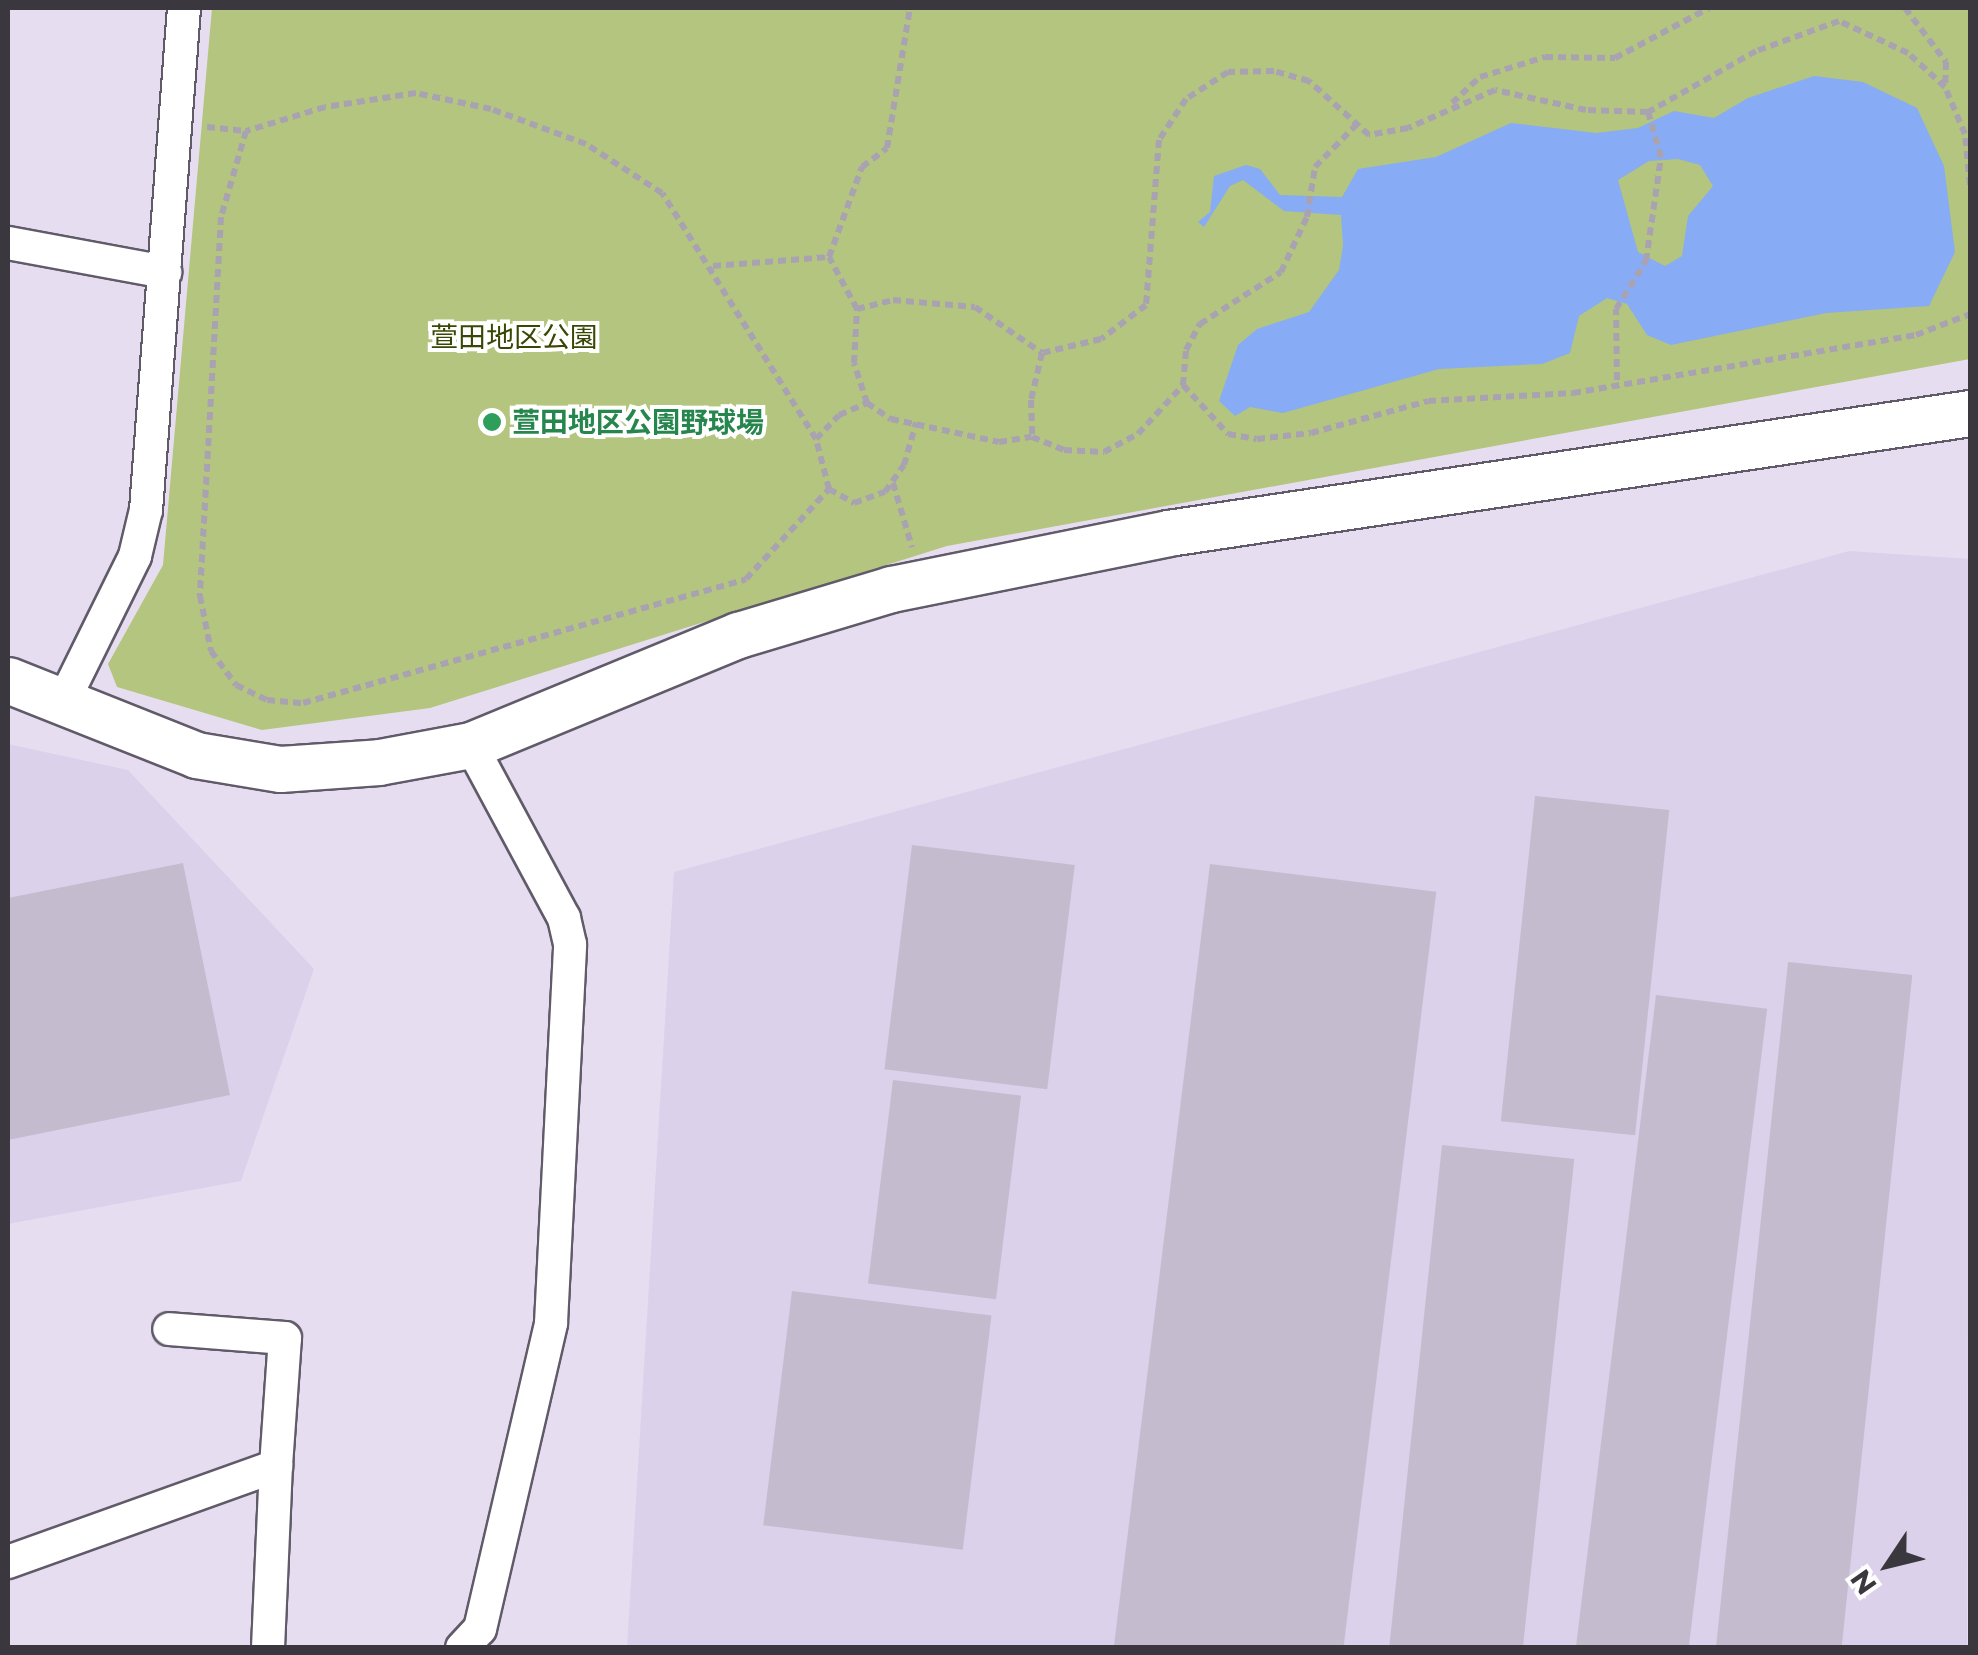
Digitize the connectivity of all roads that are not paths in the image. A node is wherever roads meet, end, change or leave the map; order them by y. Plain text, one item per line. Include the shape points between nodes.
1 (184, 8) edge
2 (8, 243) edge
3 (165, 272) junction
4 (1970, 413) edge
5 (8, 680) edge
6 (62, 704) junction
7 (471, 746) junction
8 (169, 1330) dead end
9 (276, 1466) junction
10 (8, 1562) edge
11 (268, 1648) edge
12 (462, 1648) edge

1 - 3 street
2 - 3 street
3 - 6 street via 146,510 134,556
4 - 7 street via 1168,534 891,590 738,635
5 - 6 street
6 - 7 street via 196,755 280,769
7 - 12 street via 564,918 570,944 551,1324 480,1628
8 - 9 street via 285,1338
9 - 10 street
9 - 11 street

